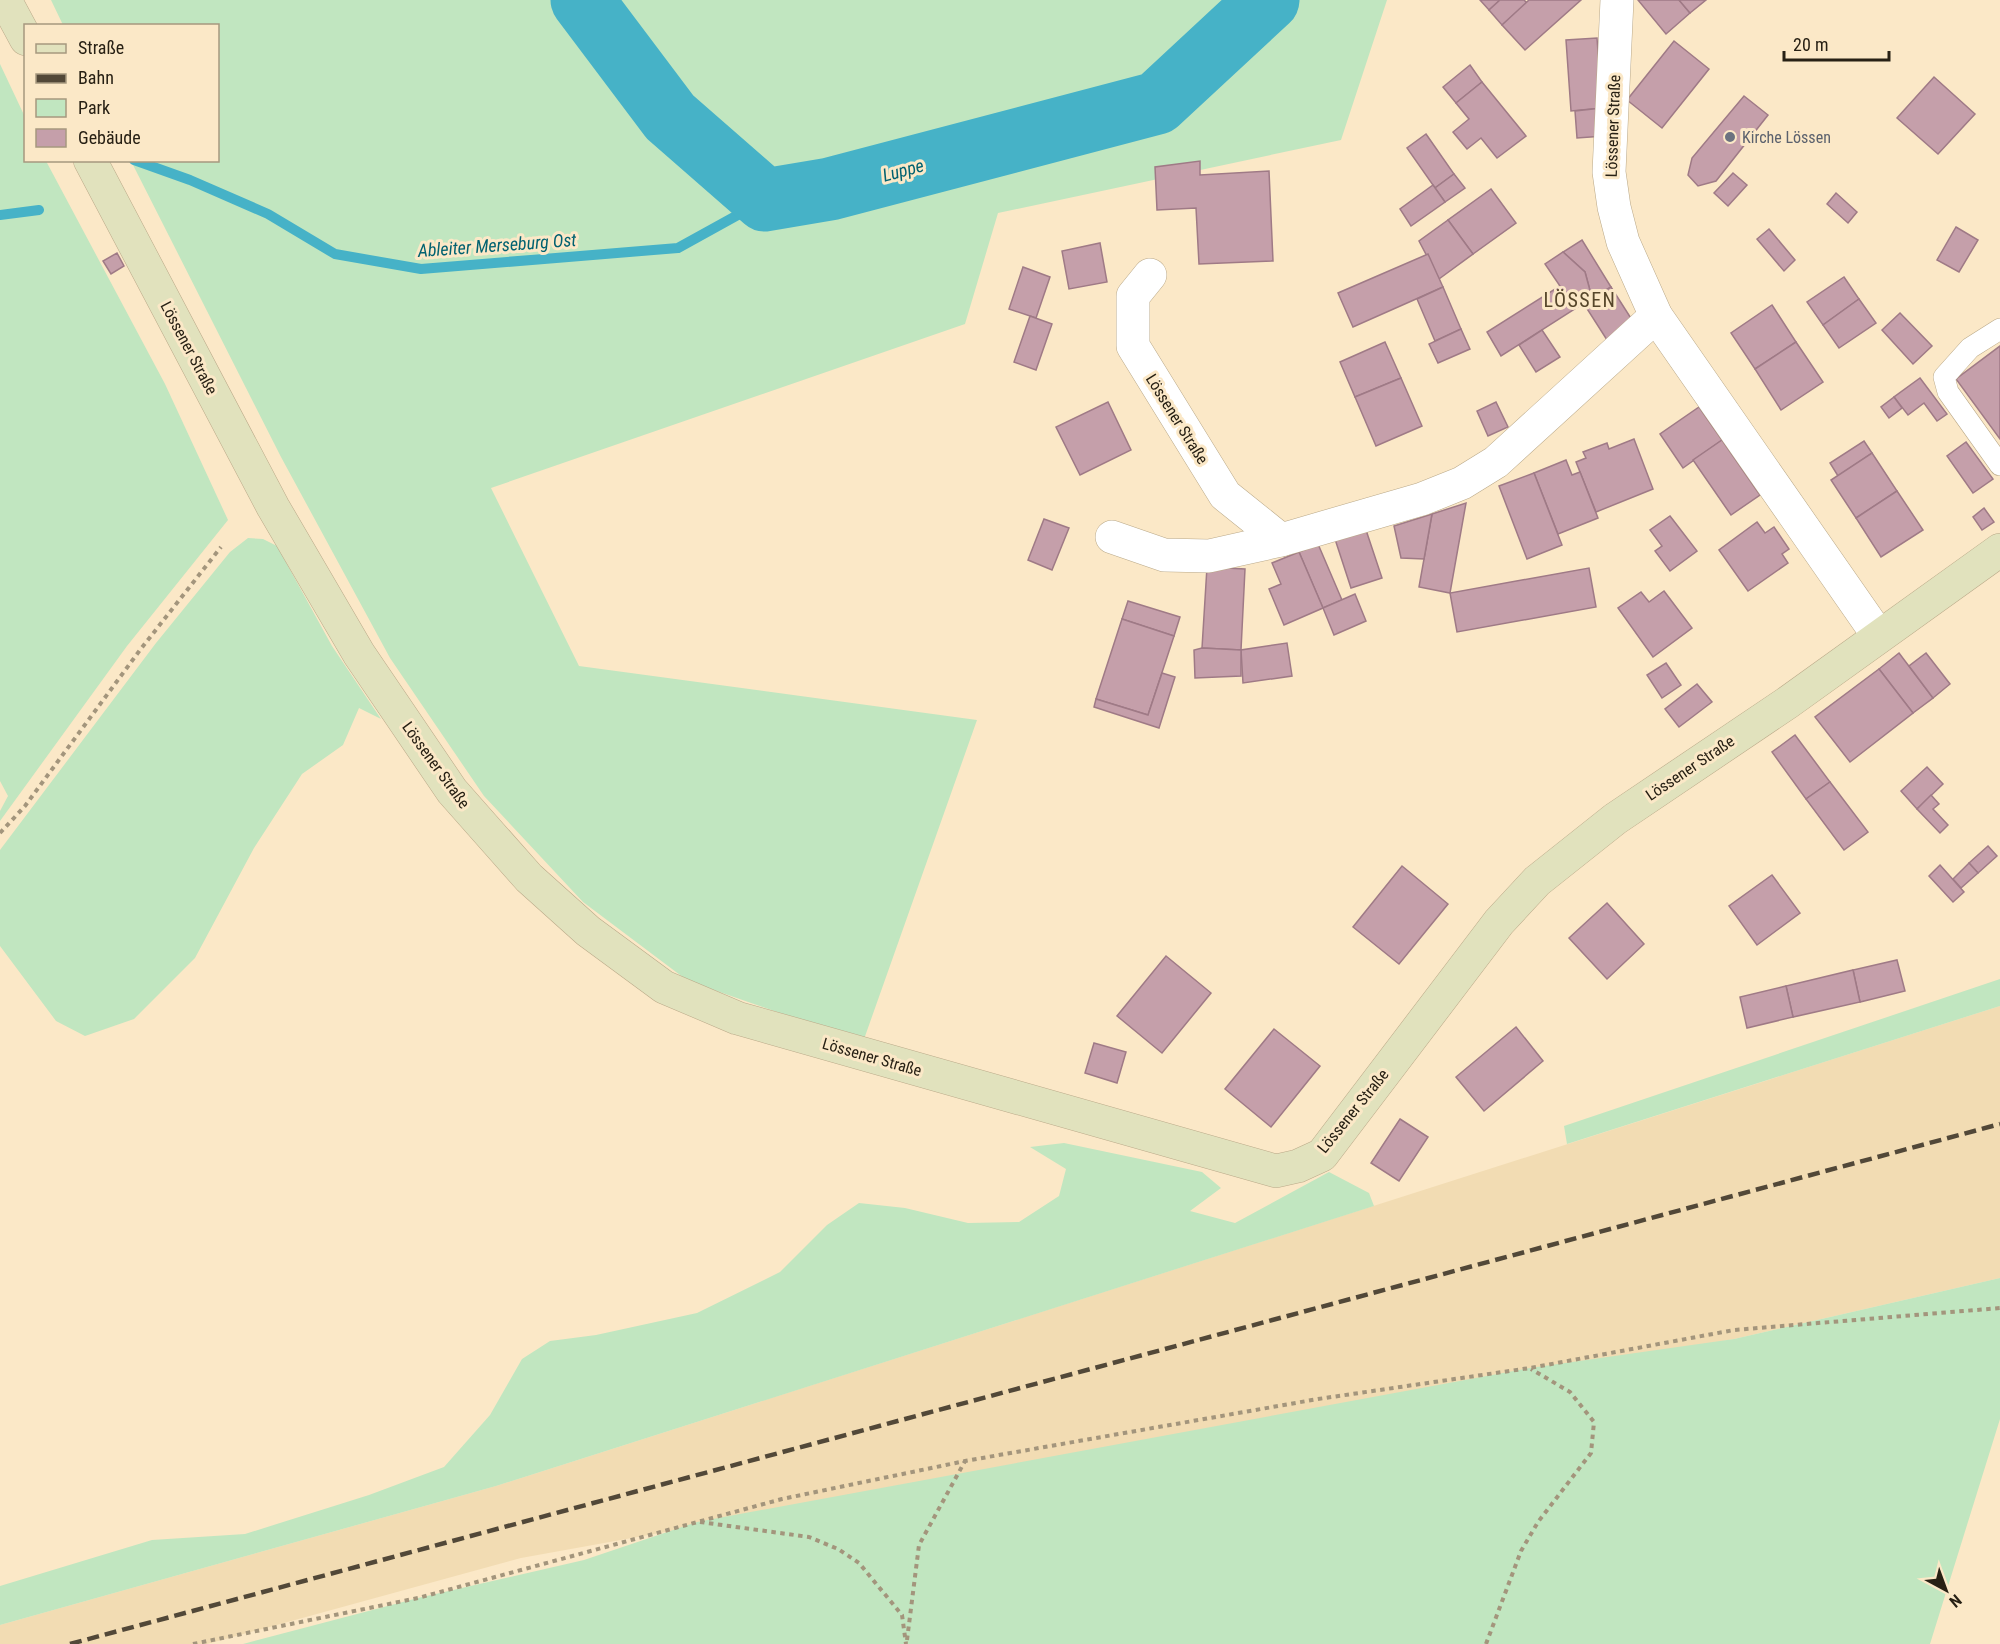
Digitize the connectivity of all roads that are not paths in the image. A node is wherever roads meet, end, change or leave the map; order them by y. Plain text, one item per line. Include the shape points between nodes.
1 (5, 0) edge
2 (1617, 0) edge
3 (24, 37) edge
4 (91, 162) edge
5 (1150, 275) dead end
6 (1656, 316) junction
7 (2000, 329) edge
8 (2000, 465) edge
9 (1112, 537) dead end
10 (1281, 540) junction
11 (2000, 550) edge
12 (1878, 635) junction

1 - 3 street
2 - 6 street, Lössener Straße via 1609,172 1623,242
4 - 12 street, Lössener Straße via 273,507 359,654 452,791 529,878 588,931 664,987 737,1017 1276,1171 1322,1155 1499,922 1537,881 1615,819
5 - 10 street, Lössener Straße via 1133,296 1133,346 1225,495
6 - 10 street via 1496,462 1462,483 1422,499
6 - 12 street, Lössener Straße
7 - 8 lane via 1970,348 1944,377 1948,392
9 - 10 street via 1164,555 1209,556
11 - 12 street, Lössener Straße

